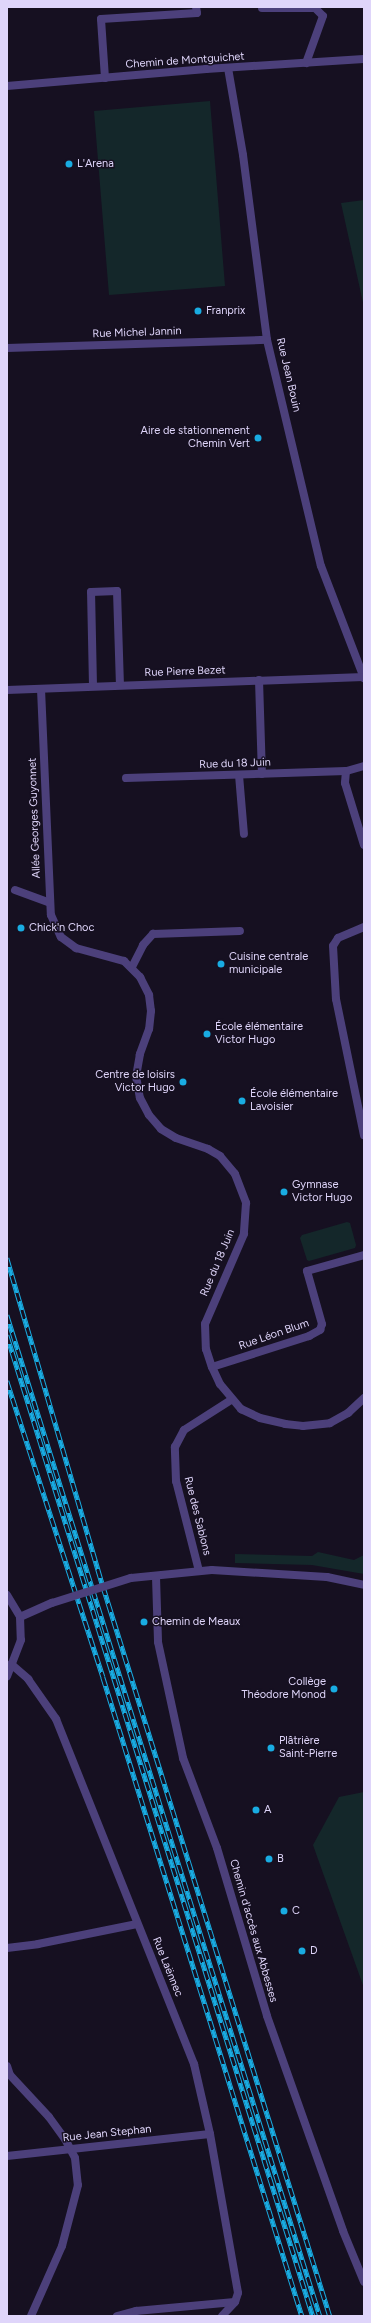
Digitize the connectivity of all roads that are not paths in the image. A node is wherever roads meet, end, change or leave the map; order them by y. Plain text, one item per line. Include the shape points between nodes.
1 (196, 7) edge
2 (262, 8) dead end
3 (364, 59) edge
4 (306, 63) junction
5 (228, 68) junction
6 (105, 78) junction
7 (7, 86) edge
8 (268, 340) junction
9 (7, 348) edge
10 (364, 678) edge
11 (259, 680) junction
12 (120, 685) junction
13 (93, 686) junction
14 (42, 689) junction
15 (7, 690) edge
16 (364, 766) edge
17 (346, 771) junction
18 (262, 774) junction
19 (239, 775) junction
20 (126, 778) dead end
21 (244, 834) dead end
22 (364, 845) edge
23 (15, 890) dead end
24 (50, 903) junction
25 (364, 927) edge
26 (240, 931) dead end
27 (66, 941) joint
28 (132, 967) junction
29 (364, 1135) edge
30 (364, 1255) edge
31 (212, 1367) junction
32 (364, 1398) edge
33 (232, 1400) junction
34 (200, 1571) junction
35 (156, 1577) junction
36 (364, 1585) edge
37 (7, 1595) edge
38 (20, 1617) junction
39 (11, 1664) junction
40 (7, 1676) edge
41 (137, 1924) junction
42 (7, 1948) edge
43 (7, 2066) edge
44 (210, 2134) junction
45 (71, 2150) junction
46 (7, 2156) edge
47 (364, 2282) edge
48 (235, 2302) junction
49 (31, 2316) edge
50 (117, 2316) edge
51 (222, 2316) edge

1 - 6 street via 197,13 101,19
2 - 4 street via 315,8 322,16
3 - 4 street, Chemin de Montguichet
4 - 5 street, Chemin de Montguichet
5 - 6 street, Chemin de Montguichet
5 - 8 street, Rue Jean Bouin via 244,162
6 - 7 street, Chemin de Montguichet
8 - 9 street, Rue Michel Jannin
8 - 10 street, Rue Jean Bouin via 321,566
10 - 11 street, Rue Pierre Bezet
11 - 12 street, Rue Pierre Bezet
11 - 18 street
12 - 13 street, Rue Pierre Bezet
12 - 13 street via 117,591 91,592
13 - 14 street, Rue Pierre Bezet
14 - 15 street, Rue Pierre Bezet
14 - 24 street, Allée Georges Guyonnet
16 - 17 street, Rue du 18 Juin
17 - 18 street, Rue du 18 Juin
17 - 22 street via 345,783
18 - 19 street, Rue du 18 Juin
19 - 20 street, Rue du 18 Juin
19 - 21 street
23 - 24 street
24 - 27 street, Allée Georges Guyonnet via 51,915 61,937
25 - 29 street via 338,938 333,946 333,956 340,1023
26 - 28 street via 153,934 143,945
27 - 28 street, Rue du 18 Juin via 76,948 124,961
28 - 31 street, Rue du 18 Juin via 149,995 151,1011 149,1029 140,1054 136,1076 140,1098 148,1115 161,1129 176,1138 220,1156 235,1174 246,1203 244,1234 205,1324 206,1349
30 - 31 street, Rue Léon Blum via 307,1271 322,1324 320,1330 309,1336
31 - 33 street, Rue du 18 Juin
32 - 33 street, Rue du 18 Juin via 348,1413 330,1423 303,1426 260,1418 241,1409
33 - 34 street, Rue des Sablons via 184,1430 175,1447 180,1504
34 - 35 street
34 - 36 street via 327,1577
35 - 38 street, bridge via 131,1578 52,1603
35 - 47 street, Chemin d'accès aux Abbesses via 158,1642 183,1758 214,1841 266,2016 343,2231
37 - 38 street
38 - 39 street via 21,1640
39 - 40 street
39 - 41 street, Rue Laënnec via 28,1679 56,1720
41 - 42 street
41 - 44 street, Rue Laënnec via 194,2064
43 - 45 street via 10,2075 49,2117
44 - 45 street, Rue Jean Stephan
44 - 48 street, Rue Laënnec via 238,2293
45 - 46 street, Rue Jean Stephan
45 - 49 street via 75,2158 78,2185 62,2246
48 - 50 street via 136,2311
48 - 51 street

